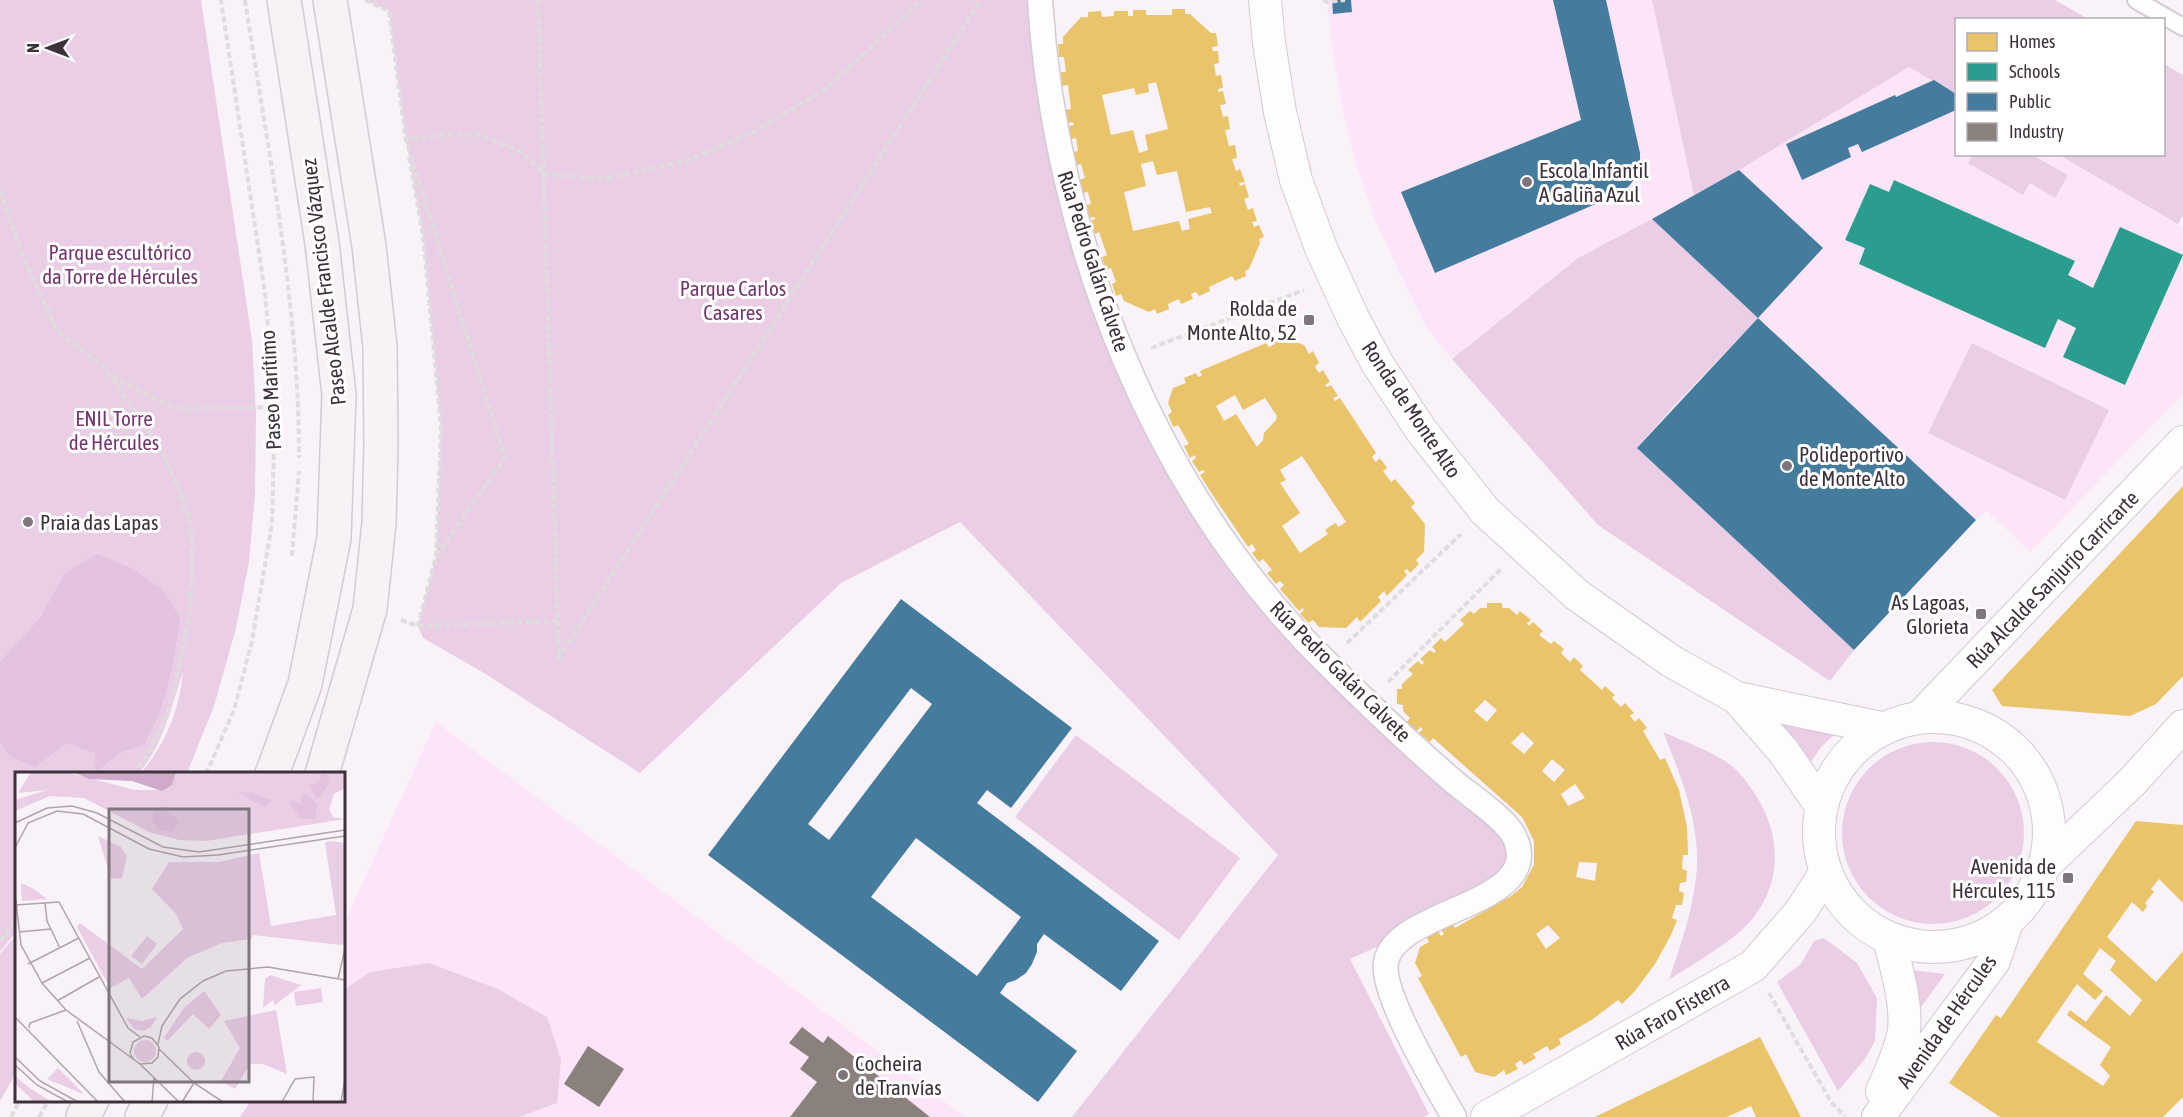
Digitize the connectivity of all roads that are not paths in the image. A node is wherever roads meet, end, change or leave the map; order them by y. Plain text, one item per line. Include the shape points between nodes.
1 (284, 0) edge
2 (330, 0) edge
3 (1040, 0) edge
4 (1265, 0) edge
5 (2136, 0) edge
6 (2183, 27) edge
7 (2183, 442) edge
8 (1737, 698) junction
9 (1921, 716) junction
10 (2183, 726) edge
11 (1881, 728) junction
12 (2169, 758) edge
13 (273, 772) edge
14 (323, 772) edge
15 (1821, 806) junction
16 (2044, 866) junction
17 (1826, 872) junction
18 (2007, 922) junction
19 (1889, 939) junction
20 (91, 1102) edge
21 (150, 1102) edge
22 (83, 1117) edge
23 (142, 1117) edge
24 (1454, 1117) edge
25 (1487, 1117) edge
26 (1872, 1117) edge
27 (1878, 1117) edge

1 - 13 main road, Paseo Alcalde Francisco Vázquez via 322,243 339,395 334,538 305,684
2 - 14 main road, Paseo Alcalde Francisco Vázquez via 369,246 380,347 381,445 379,523 370,609
3 - 24 street, Rúa Pedro Galán Calvete via 1043,52 1059,148 1102,300 1149,412 1194,494 1276,610 1326,663 1514,835 1516,869 1505,883 1401,936 1386,962 1386,977 1401,1016
4 - 8 street, Ronda de Monte Alto via 1280,112 1296,180 1334,279 1377,363 1421,430 1485,511 1577,595 1671,661
5 - 6 lane
7 - 9 street, Rúa Alcalde Sanjurjo Carricarte
8 - 11 street, Ronda de Monte Alto
8 - 15 street, Ronda de Monte Alto via 1784,752
9 - 11 street
9 - 16 street via 1954,718 1985,728 2012,746 2032,771 2045,802 2049,834
10 - 12 street
11 - 15 street via 1854,748 1833,775
12 - 16 street via 2132,782
15 - 17 street via 1818,840
16 - 18 street via 2030,897
17 - 19 street via 1840,900 1862,923
17 - 25 street, Rúa Faro Fisterra via 1802,911 1753,966
18 - 19 street via 1981,938 1951,947 1919,947
18 - 27 street, Avenida de Hércules via 1994,961
19 - 26 street, Avenida de Hércules via 1904,1008 1904,1031
20 - 22 main road
21 - 23 main road

